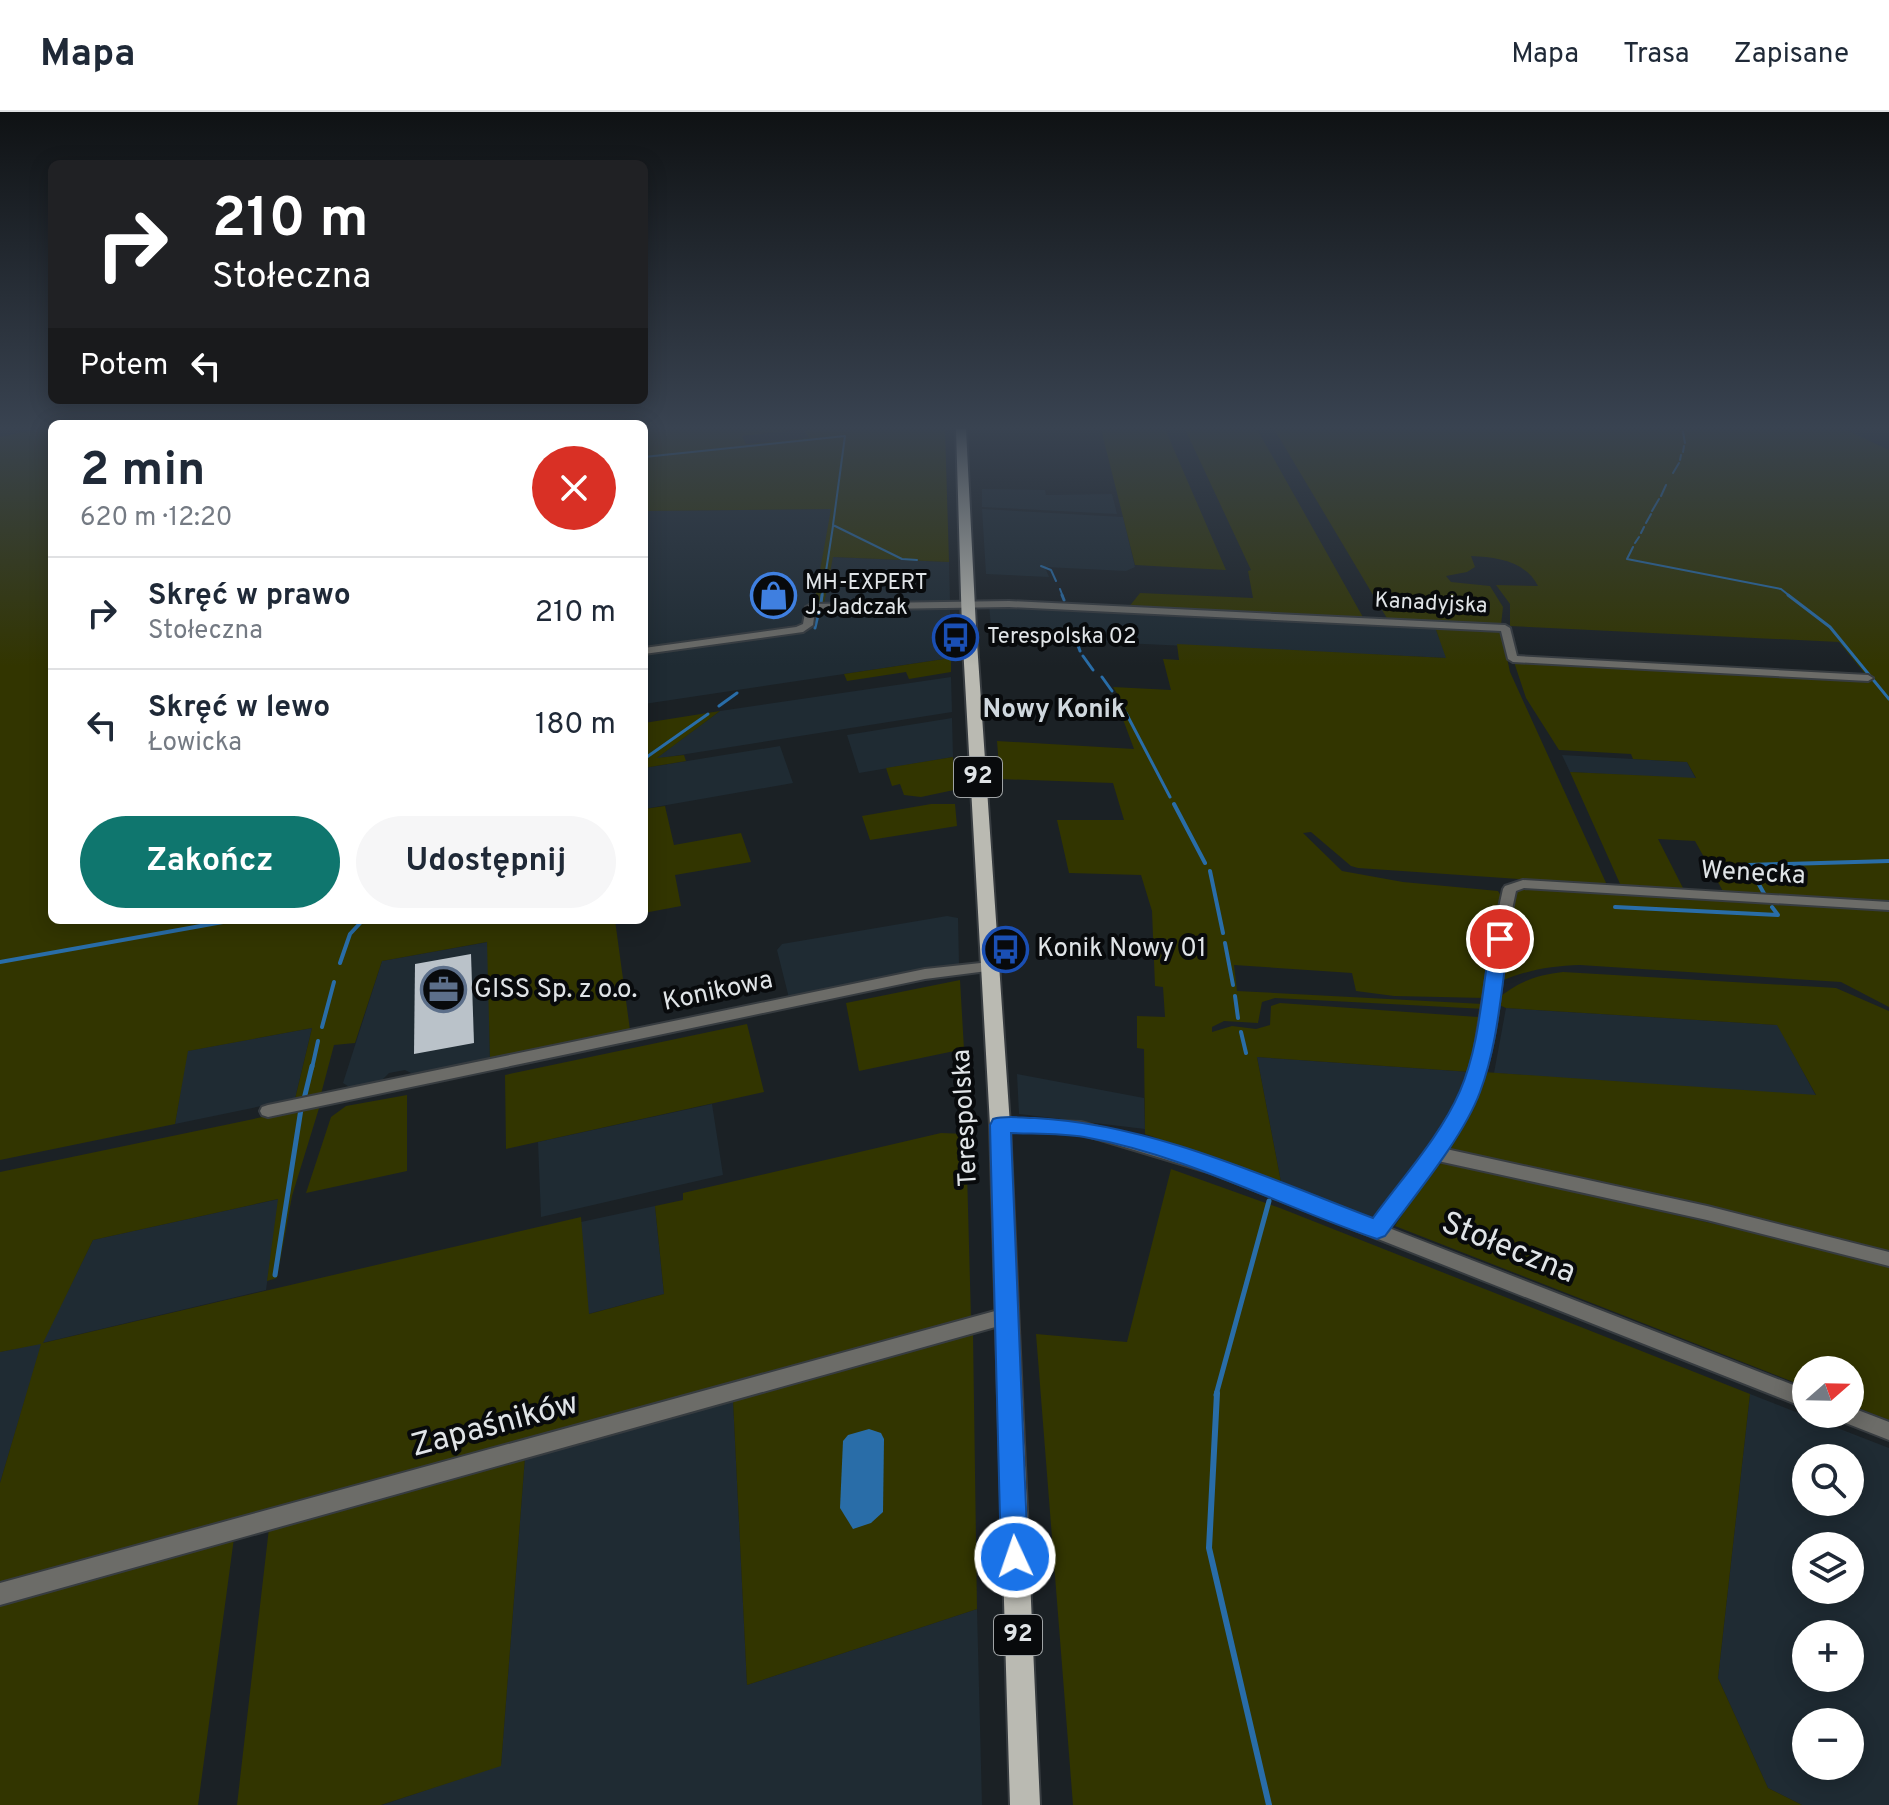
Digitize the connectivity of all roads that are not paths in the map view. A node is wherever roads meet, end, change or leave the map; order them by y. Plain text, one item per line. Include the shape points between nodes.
1 (964, 508) edge
2 (968, 604) junction
3 (648, 650) edge
4 (1868, 678) dead end
5 (1889, 906) edge
6 (990, 967) junction
7 (268, 1111) dead end
8 (1000, 1125) junction
9 (1433, 1153) junction
10 (1377, 1230) junction
11 (1889, 1259) edge
12 (1006, 1316) junction
13 (1792, 1393) edge
14 (1864, 1421) edge
15 (1889, 1431) edge
16 (0, 1594) edge
17 (1025, 1805) edge

1 - 2 main road, Terespolska / 92
2 - 3 street via 811,607 808,625 799,630
2 - 4 street, Kanadyjska via 1505,628 1513,659
2 - 6 main road, Terespolska / 92
5 - 9 street, Wenecka via 1510,889 1476,1076
6 - 7 street, Konikowa via 925,974
6 - 8 main road, Terespolska / 92
8 - 10 street, Stołeczna via 1081,1128 1115,1136 1224,1170
8 - 12 main road, Terespolska / 92
9 - 10 street
9 - 11 street
10 - 13 street, Stołeczna
12 - 16 street, Zapaśników
12 - 17 main road, Terespolska / 92
14 - 15 street

